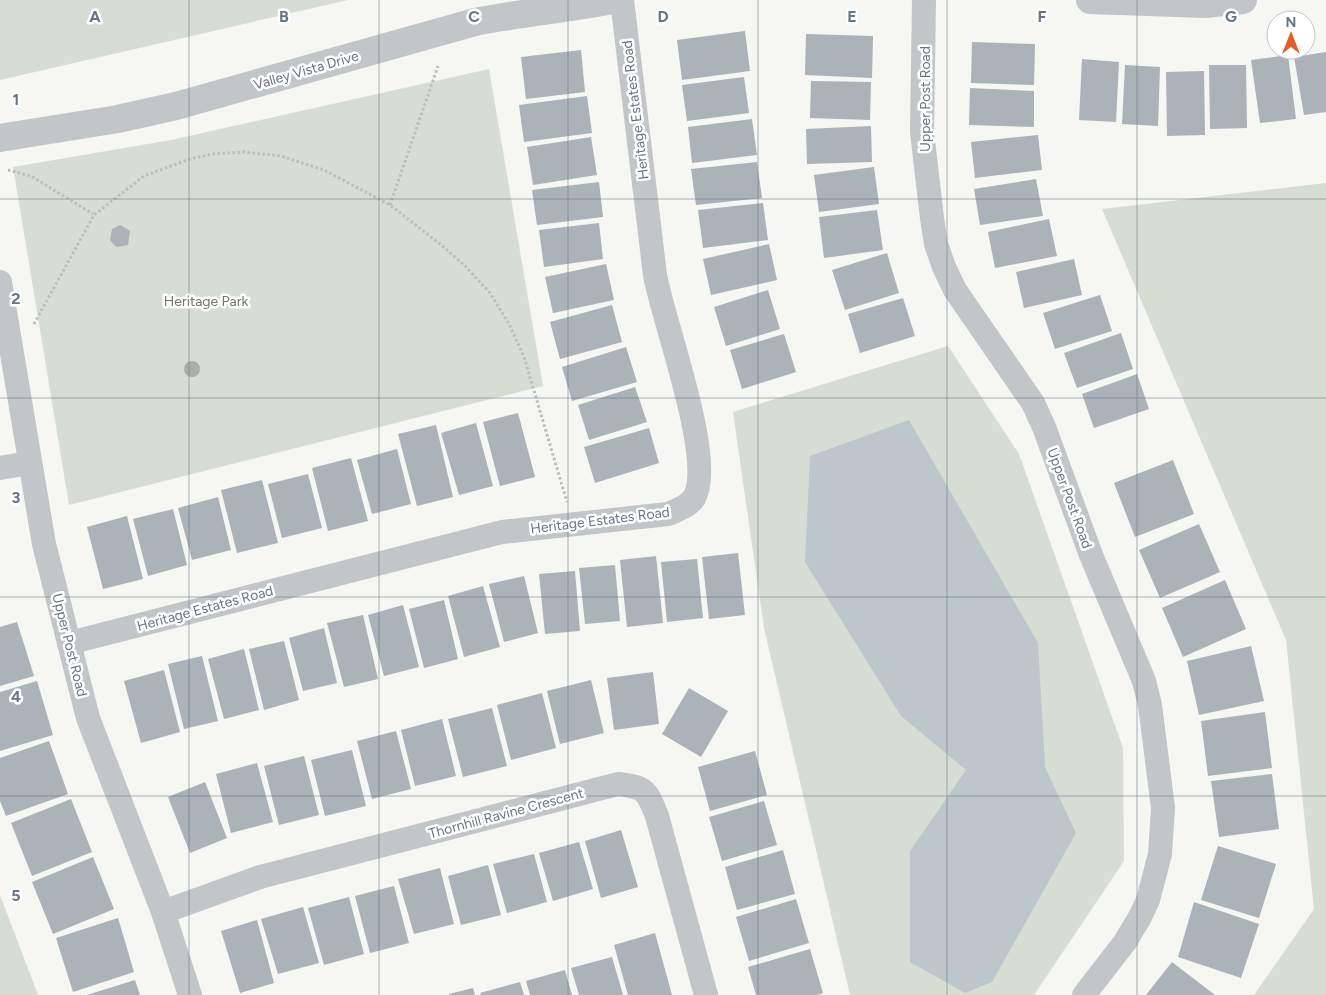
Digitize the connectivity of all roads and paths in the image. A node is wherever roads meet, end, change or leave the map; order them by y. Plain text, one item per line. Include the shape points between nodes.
1 (612, 0) edge
2 (622, 0) edge
3 (924, 0) edge
4 (1090, 0) edge
5 (1243, 0) edge
6 (438, 66) dead end
7 (0, 138) edge
8 (8, 170) dead end
9 (390, 205) junction
10 (94, 215) junction
11 (0, 282) edge
12 (34, 324) dead end
13 (29, 463) junction
14 (0, 468) edge
15 (568, 507) dead end
16 (69, 643) junction
17 (163, 912) junction
18 (190, 995) edge
19 (706, 995) edge
20 (1084, 995) edge

1 - 7 street, Valley Vista Drive via 475,22 149,112
2 - 16 street, Heritage Estates Road via 654,275 696,434 699,483 694,498 685,507 668,514 502,532
3 - 20 street, Upper Post Road via 922,132 936,244 955,290 1033,403 1144,681 1150,705 1163,808 1160,854 1140,917
4 - 5 street via 1204,4
6 - 9 path
8 - 10 path via 30,176
9 - 10 path via 324,170 281,156 244,152 190,158 144,176
9 - 15 path via 464,264 490,293 509,324 524,357
10 - 12 path
11 - 13 street, Upper Post Road
13 - 14 street
13 - 16 street, Upper Post Road via 44,544
16 - 17 street, Upper Post Road via 91,726
17 - 18 street, Upper Post Road
17 - 19 street, Thornhill Ravine Crescent via 260,877 618,784 636,786 649,796 657,816

